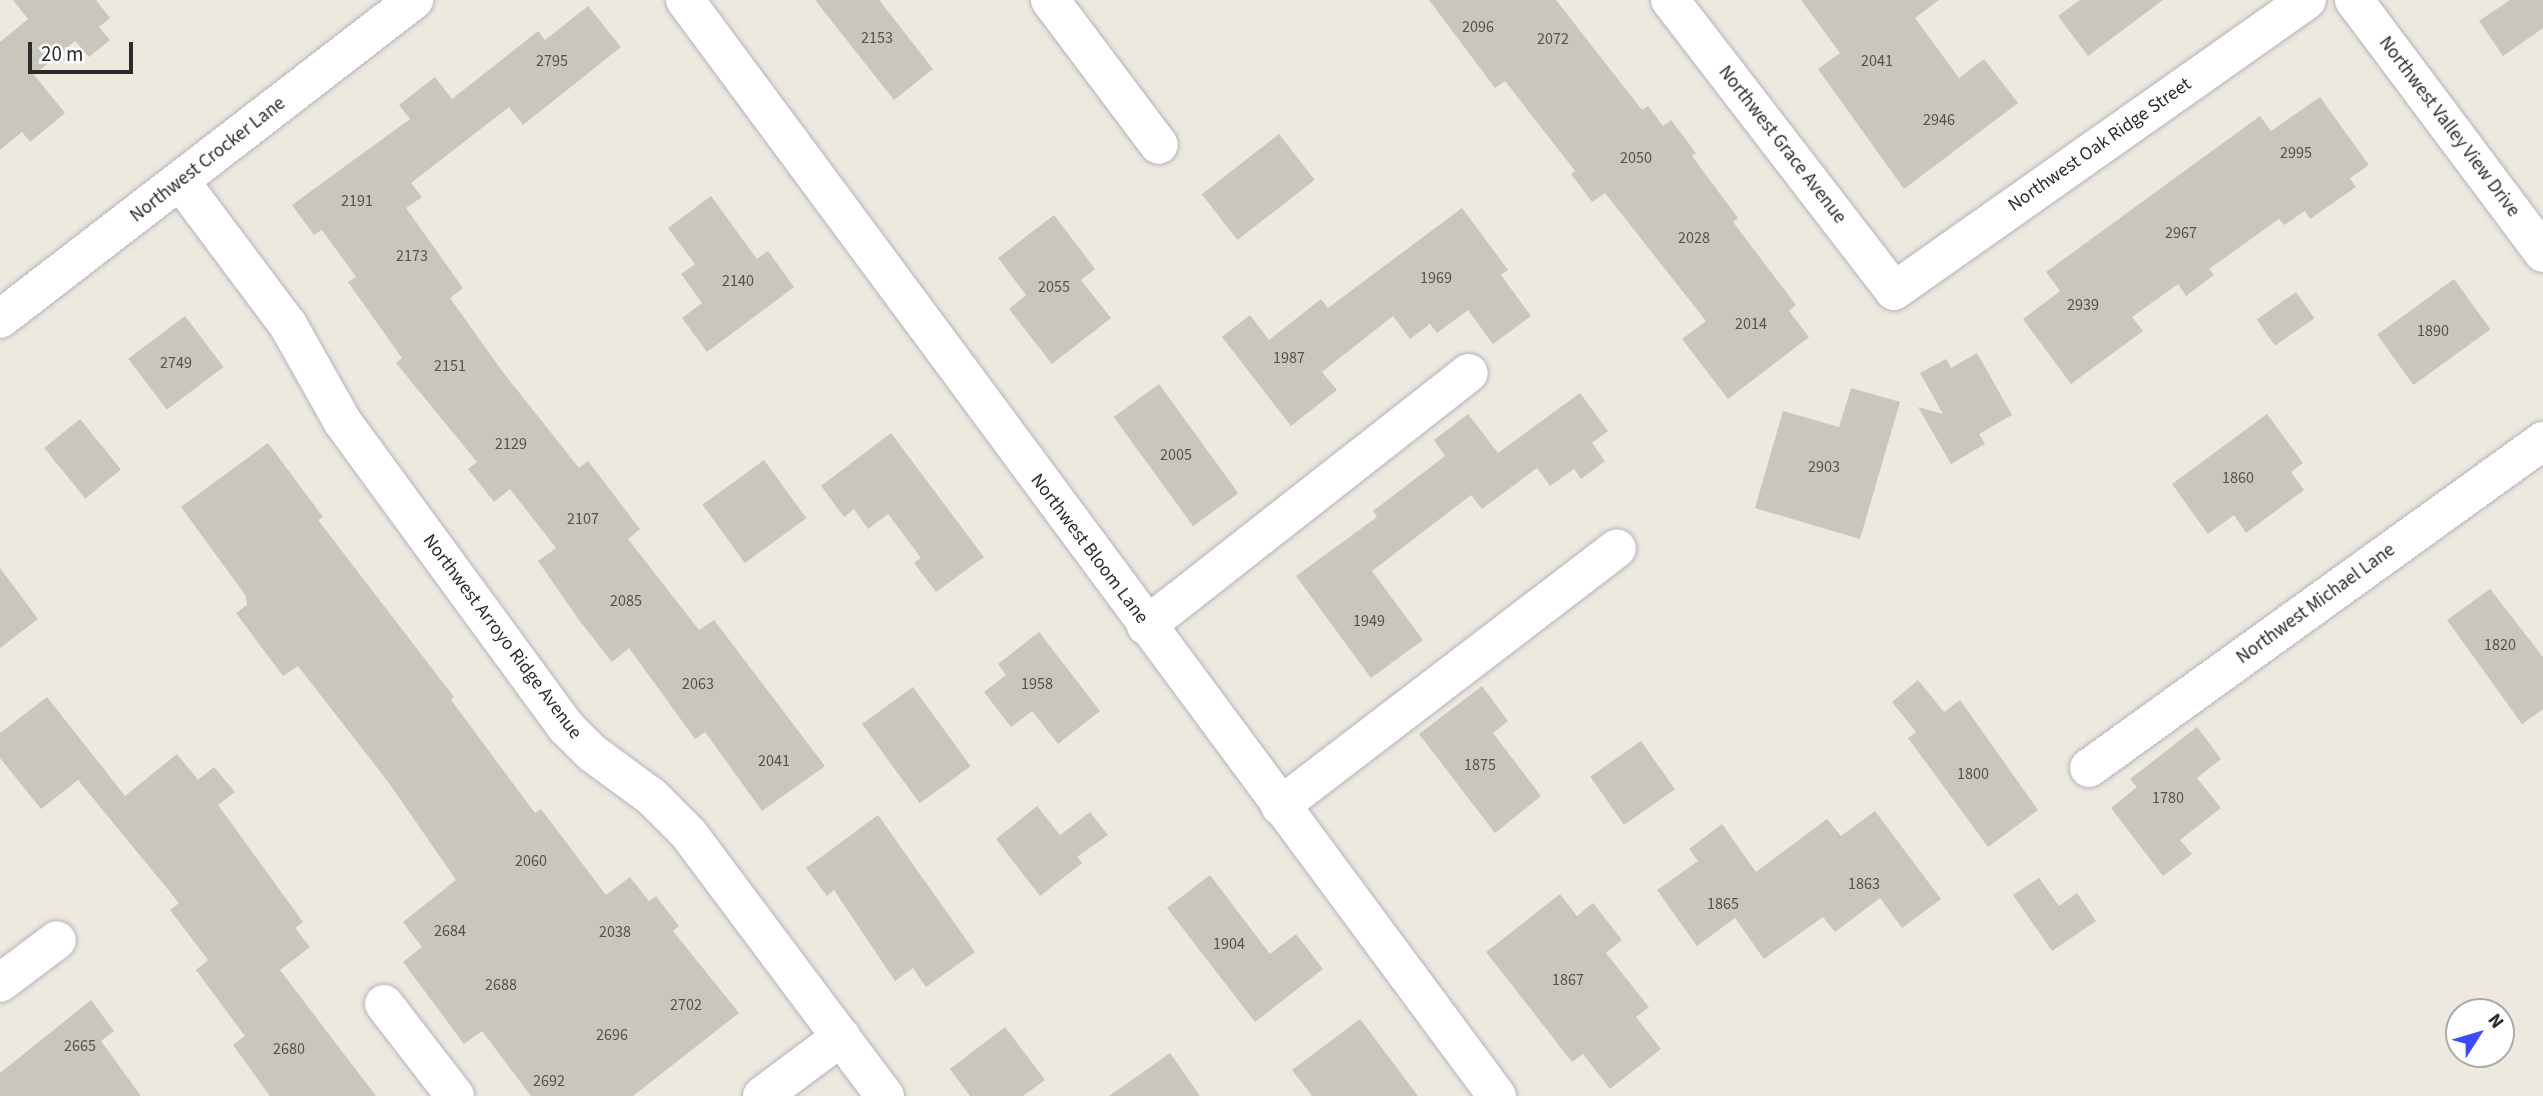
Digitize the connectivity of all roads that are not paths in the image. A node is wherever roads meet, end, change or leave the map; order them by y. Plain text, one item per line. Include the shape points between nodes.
1 (414, 0) edge
2 (685, 0) edge
3 (1050, 0) edge
4 (1671, 0) edge
5 (2307, 0) edge
6 (2354, 0) edge
7 (1159, 145) dead end
8 (181, 182) junction
9 (2543, 253) edge
10 (1894, 291) joint
11 (0, 319) edge
12 (1469, 373) dead end
13 (2543, 440) edge
14 (1617, 548) dead end
15 (1146, 626) junction
16 (2089, 768) dead end
17 (1280, 806) junction
18 (57, 940) dead end
19 (0, 983) edge
20 (384, 1004) dead end
21 (841, 1037) junction
22 (455, 1096) edge
23 (762, 1096) edge
24 (886, 1096) edge
25 (1497, 1096) edge

1 - 8 street, Northwest Crocker Lane
2 - 15 street, Northwest Bloom Lane
3 - 7 street
4 - 10 street, Northwest Grace Avenue
5 - 10 street, Northwest Oak Ridge Street
6 - 9 street, Northwest Valley View Drive
8 - 11 street, Northwest Crocker Lane
8 - 21 street, Northwest Arroyo Ridge Avenue via 288,325 341,421 566,727 592,753 652,797 688,833
12 - 15 street
13 - 16 street, Northwest Michael Lane
14 - 17 street
15 - 17 street, Northwest Bloom Lane
17 - 25 street, Northwest Bloom Lane
18 - 19 street
20 - 22 street
21 - 23 street
21 - 24 street, Northwest Arroyo Ridge Avenue

